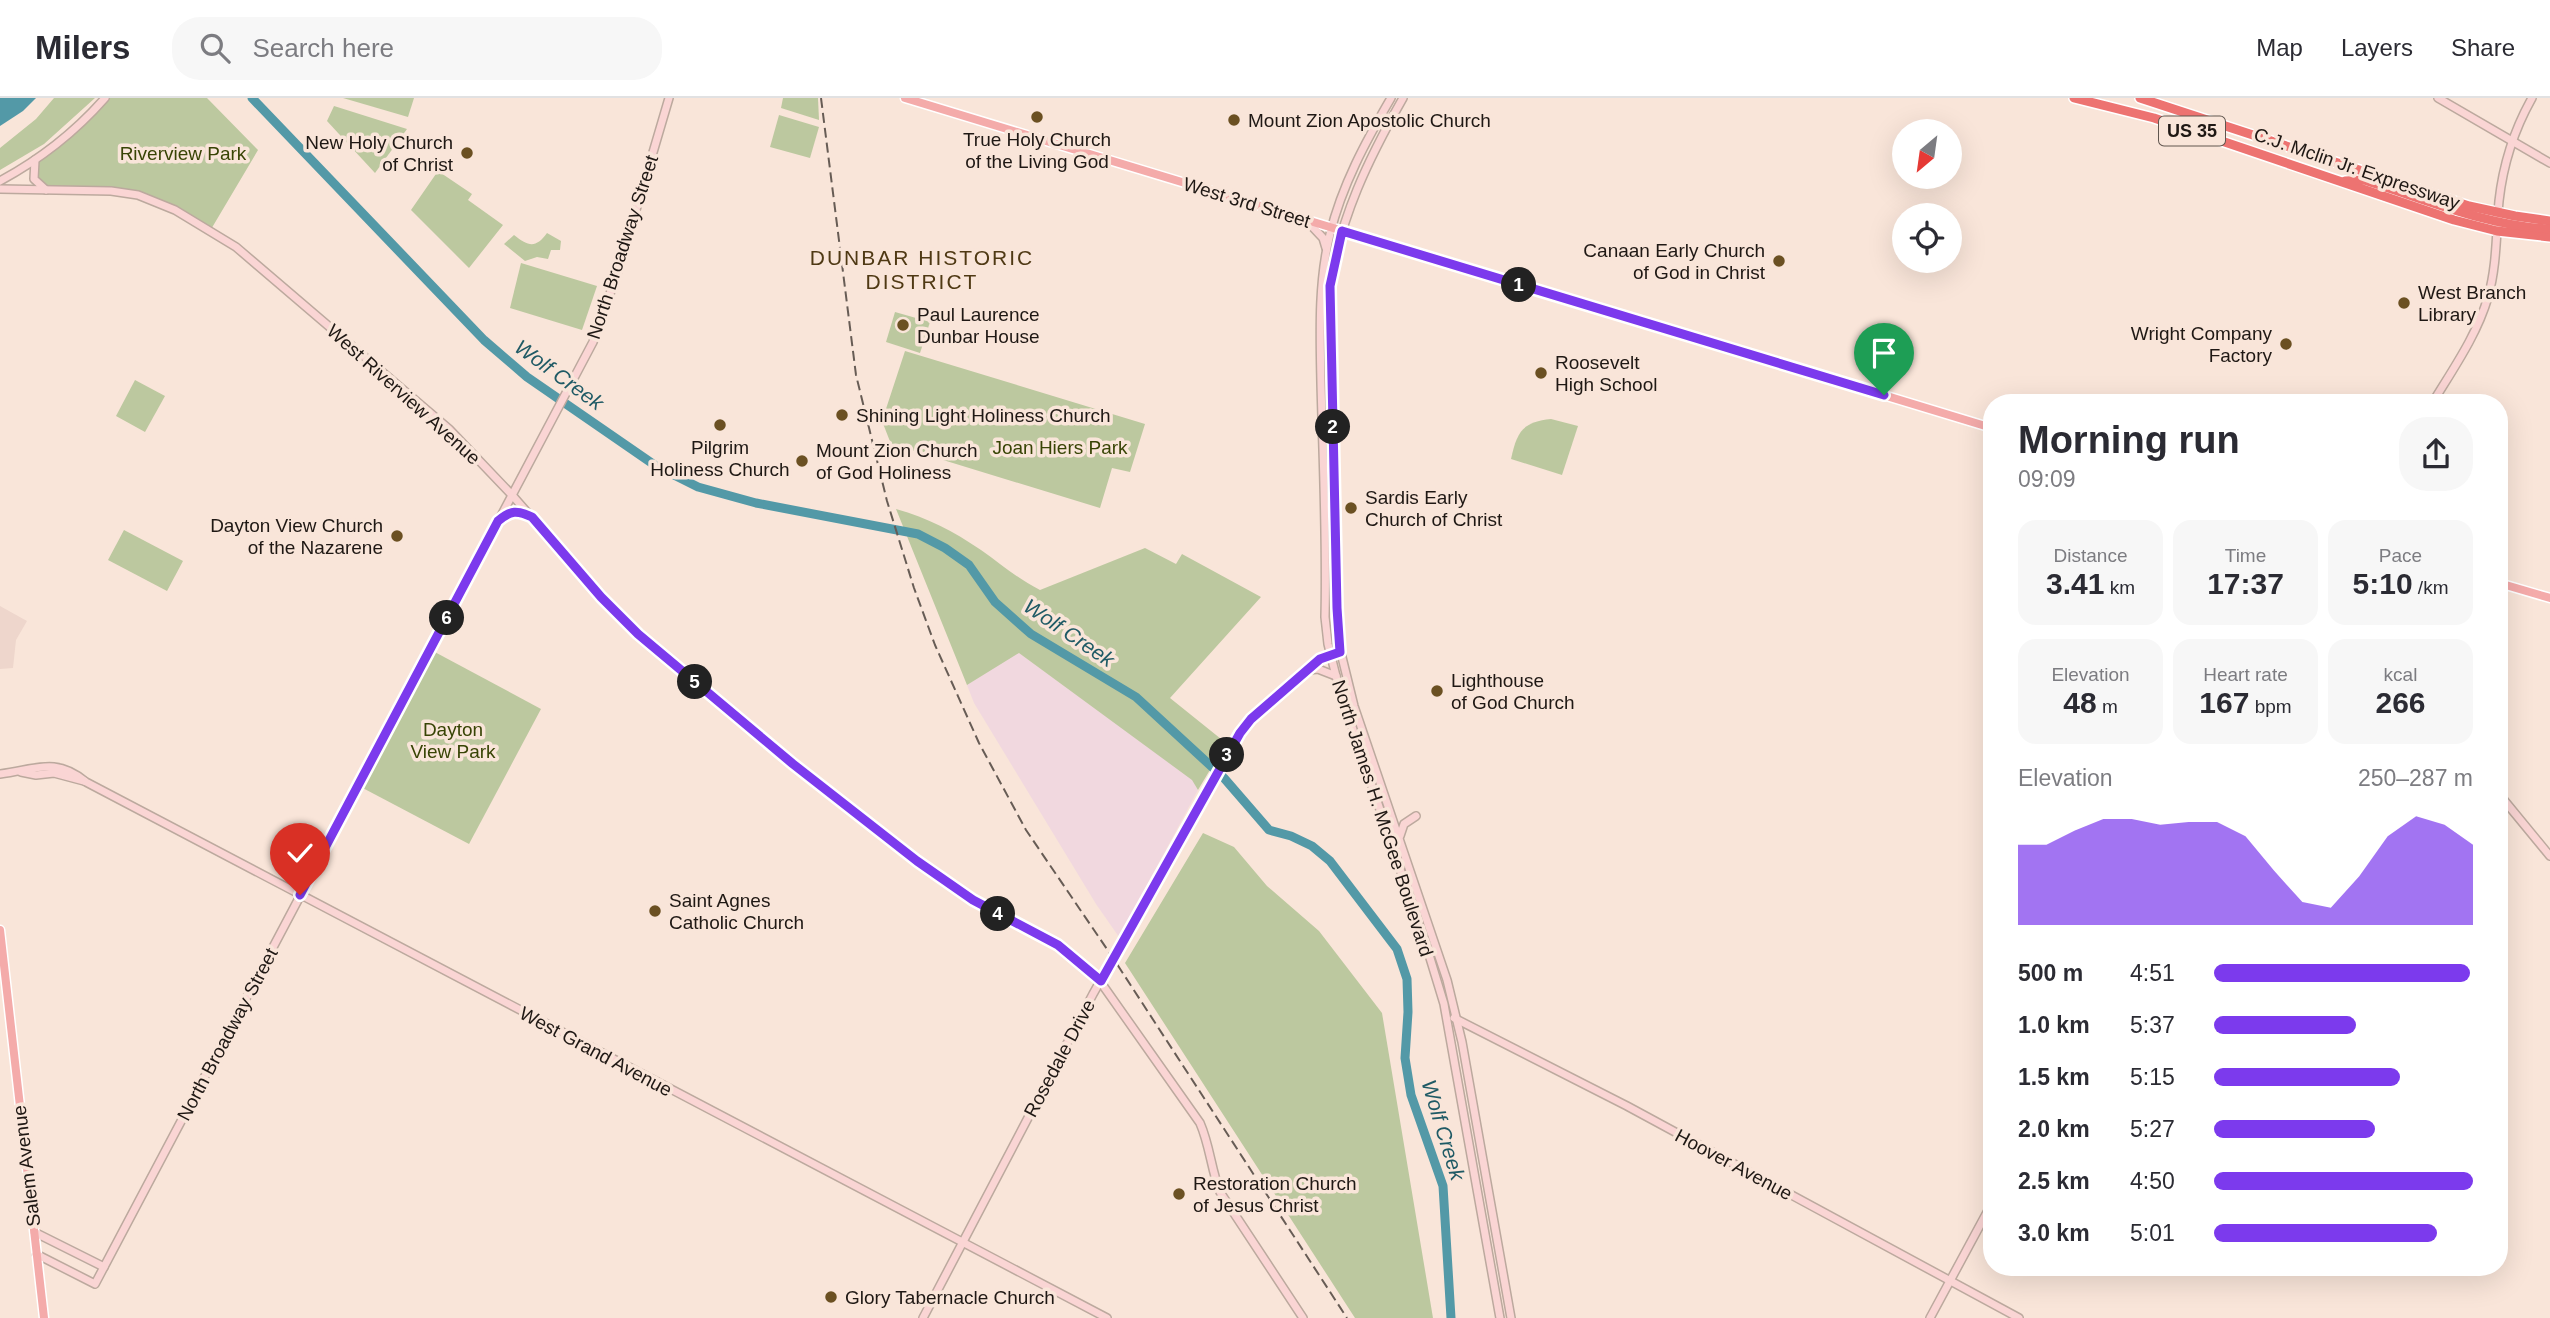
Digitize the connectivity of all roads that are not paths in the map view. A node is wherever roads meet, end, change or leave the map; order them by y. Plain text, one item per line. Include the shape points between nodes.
1 (105, 98) edge
2 (669, 98) edge
3 (905, 98) edge
4 (1391, 98) edge
5 (1403, 98) edge
6 (2074, 98) edge
7 (2140, 98) edge
8 (2438, 98) edge
9 (2532, 98) edge
10 (2512, 142) junction
11 (35, 160) junction
12 (2550, 163) edge
13 (0, 181) edge
14 (0, 189) edge
15 (46, 191) junction
16 (1303, 219) junction
17 (2550, 220) edge
18 (2498, 222) junction
19 (1332, 228) junction
20 (2550, 229) edge
21 (1342, 231) junction
22 (2550, 237) edge
23 (1326, 251) junction
24 (2438, 394) edge
25 (1983, 425) edge
26 (512, 495) junction
27 (532, 517) junction
28 (498, 521) junction
29 (2508, 586) edge
30 (2550, 598) edge
31 (1340, 652) junction
32 (1331, 656) junction
33 (1308, 670) junction
34 (1336, 676) junction
35 (0, 774) edge
36 (2508, 805) edge
37 (1416, 816) dead end
38 (1400, 837) junction
39 (2550, 856) edge
40 (300, 895) junction
41 (0, 930) edge
42 (1101, 981) junction
43 (1456, 1017) junction
44 (1446, 1019) junction
45 (1478, 1029) junction
46 (1462, 1042) junction
47 (1983, 1220) edge
48 (34, 1232) junction
49 (50, 1238) junction
50 (35, 1242) junction
51 (963, 1243) junction
52 (36, 1254) junction
53 (55, 1263) junction
54 (104, 1267) junction
55 (39, 1273) junction
56 (1950, 1280) junction
57 (44, 1318) edge
58 (923, 1318) edge
59 (1107, 1318) edge
60 (1303, 1318) edge
61 (1500, 1318) edge
62 (1511, 1318) edge
63 (1930, 1318) edge
64 (2019, 1318) edge

1 - 11 street
2 - 26 street, North Broadway Street via 593,342
3 - 16 main road, West 3rd Street
4 - 19 street, North James H. McGee Boulevard via 1357,159
5 - 21 street, North James H. McGee Boulevard via 1363,172
6 - 18 highway, C.J. Mclin Jr. Expressway / US 35 via 2154,118 2340,181 2364,180
7 - 18 highway, C.J. Mclin Jr. Expressway / US 35 via 2469,206
8 - 10 street
9 - 10 street
10 - 12 street
10 - 18 street
11 - 13 street
11 - 15 street via 34,179
14 - 15 street, West Riverview Avenue
15 - 26 street, West Riverview Avenue via 111,191 147,198 236,247 449,429
16 - 19 main road, West 3rd Street
16 - 23 street via 1323,238
17 - 18 highway, C.J. Mclin Jr. Expressway / US 35
18 - 20 highway
18 - 22 highway, C.J. Mclin Jr. Expressway / US 35
18 - 24 street via 2484,308
19 - 21 main road, West 3rd Street
19 - 23 street, North James H. McGee Boulevard
21 - 25 main road, West 3rd Street
21 - 31 street, North James H. McGee Boulevard via 1330,286
23 - 32 street, North James H. McGee Boulevard via 1320,319 1325,617
26 - 27 street, West Riverview Avenue
26 - 28 street, North Broadway Street
27 - 28 street via 514,511
27 - 42 street, West Riverview Avenue via 638,634 793,764 917,861 973,900 1058,945
28 - 40 street, North Broadway Street
29 - 30 main road
31 - 32 street, Rosedale Drive
31 - 38 street, North James H. McGee Boulevard
32 - 33 street, Rosedale Drive
32 - 34 street, North James H. McGee Boulevard
33 - 34 street
33 - 42 street, Rosedale Drive via 1251,719 1231,748
34 - 44 street, North James H. McGee Boulevard
35 - 40 street, West Grand Avenue via 54,773 86,782
36 - 39 street
37 - 38 street via 1404,824
38 - 43 street, North James H. McGee Boulevard
40 - 51 street, West Grand Avenue
40 - 54 street, North Broadway Street
41 - 48 main road, Salem Avenue
42 - 51 street, Rosedale Drive
42 - 60 street, West Riverview Avenue via 1200,1123 1220,1192
43 - 44 street
43 - 45 street, Hoover Avenue
43 - 46 street, North James H. McGee Boulevard
44 - 61 street, North James H. McGee Boulevard
45 - 46 street via 1468,1031
45 - 56 street, Hoover Avenue
46 - 62 street, North James H. McGee Boulevard
47 - 56 street
48 - 49 street
48 - 50 main road, Salem Avenue
49 - 50 street
49 - 54 street
50 - 52 main road, Salem Avenue
51 - 58 street, Rosedale Drive
51 - 59 street, West Grand Avenue
52 - 53 street
52 - 55 main road, Salem Avenue
53 - 54 street, North Broadway Street via 95,1284
53 - 55 street
55 - 57 main road, Salem Avenue
56 - 63 street
56 - 64 street, Hoover Avenue

